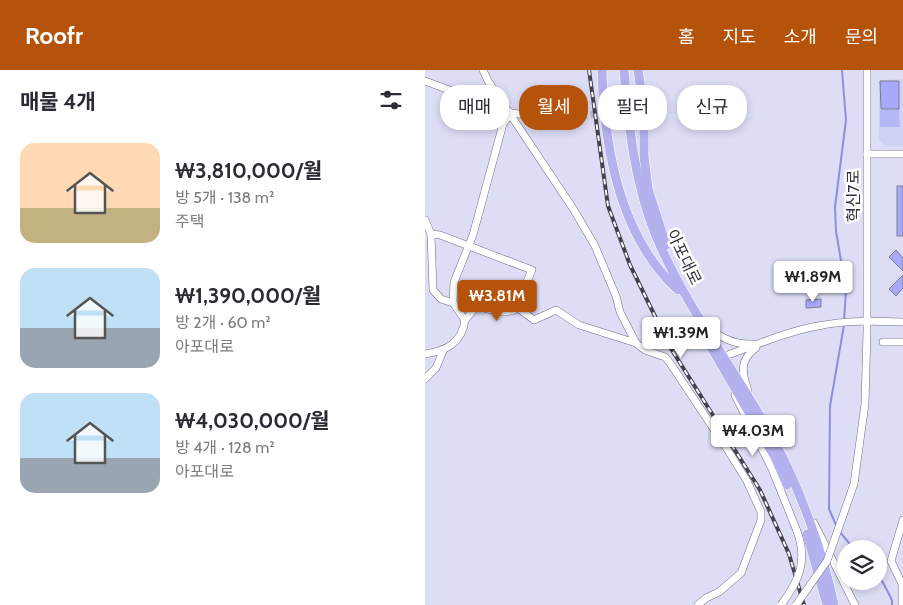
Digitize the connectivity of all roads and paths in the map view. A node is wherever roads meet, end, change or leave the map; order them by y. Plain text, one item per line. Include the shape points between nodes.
1 (483, 70) edge
2 (602, 70) edge
3 (618, 70) edge
4 (623, 70) edge
5 (638, 70) edge
6 (867, 70) edge
7 (425, 81) edge
8 (640, 85) edge
9 (511, 113) junction
10 (519, 114) edge
11 (644, 130) edge
12 (867, 154) junction
13 (903, 154) edge
14 (425, 220) edge
15 (431, 234) junction
16 (469, 247) junction
17 (680, 289) junction
18 (453, 302) junction
19 (518, 308) junction
20 (465, 320) junction
21 (867, 321) junction
22 (903, 322) edge
23 (703, 324) junction
24 (883, 342) dead end
25 (903, 342) edge
26 (636, 343) junction
27 (763, 344) junction
28 (443, 351) junction
29 (425, 354) edge
30 (720, 358) junction
31 (728, 376) junction
32 (425, 380) edge
33 (751, 401) junction
34 (785, 464) junction
35 (903, 520) edge
36 (698, 605) edge
37 (781, 605) edge
38 (796, 605) edge
39 (827, 605) edge
40 (834, 605) edge
41 (855, 605) edge
42 (902, 605) edge

1 - 9 street
2 - 17 main road via 603,114 623,199 641,243 661,274
3 - 17 main road, 아포대로 via 631,174 651,236
4 - 17 main road, 아포대로 via 638,180 656,235
5 - 8 main road
6 - 12 street, 혁신7로
7 - 9 street
9 - 10 street
9 - 16 street via 503,124
9 - 26 street via 595,246 620,312
11 - 17 main road via 649,189
12 - 13 street
12 - 21 street, 혁신7로
14 - 15 street
15 - 16 street
15 - 18 street via 433,290 441,299
16 - 18 street via 454,282
16 - 19 street via 532,270
17 - 23 main road, 아포대로
17 - 30 main road, 아포대로
18 - 20 street
19 - 20 street via 513,312 477,306
19 - 26 street via 534,320 556,310 579,325
20 - 28 street via 463,330 451,347
21 - 22 street
21 - 27 street via 785,334
21 - 38 street, 혁신7로, bridge via 865,404 854,484 827,561
23 - 27 street via 736,343
23 - 30 main road, 아포대로
24 - 25 street
26 - 36 street via 670,362 747,481 761,512 741,573
27 - 30 street
27 - 33 street via 746,356 742,367
28 - 29 street
28 - 32 street via 436,368
30 - 31 main road, 아포대로
30 - 33 main road, 아포대로
31 - 37 street, bridge via 801,542 801,571
31 - 39 main road, 아포대로 via 779,465 806,530
33 - 34 main road, 아포대로
34 - 40 main road, 아포대로 via 817,543
34 - 41 street
35 - 42 street via 891,561 902,584

